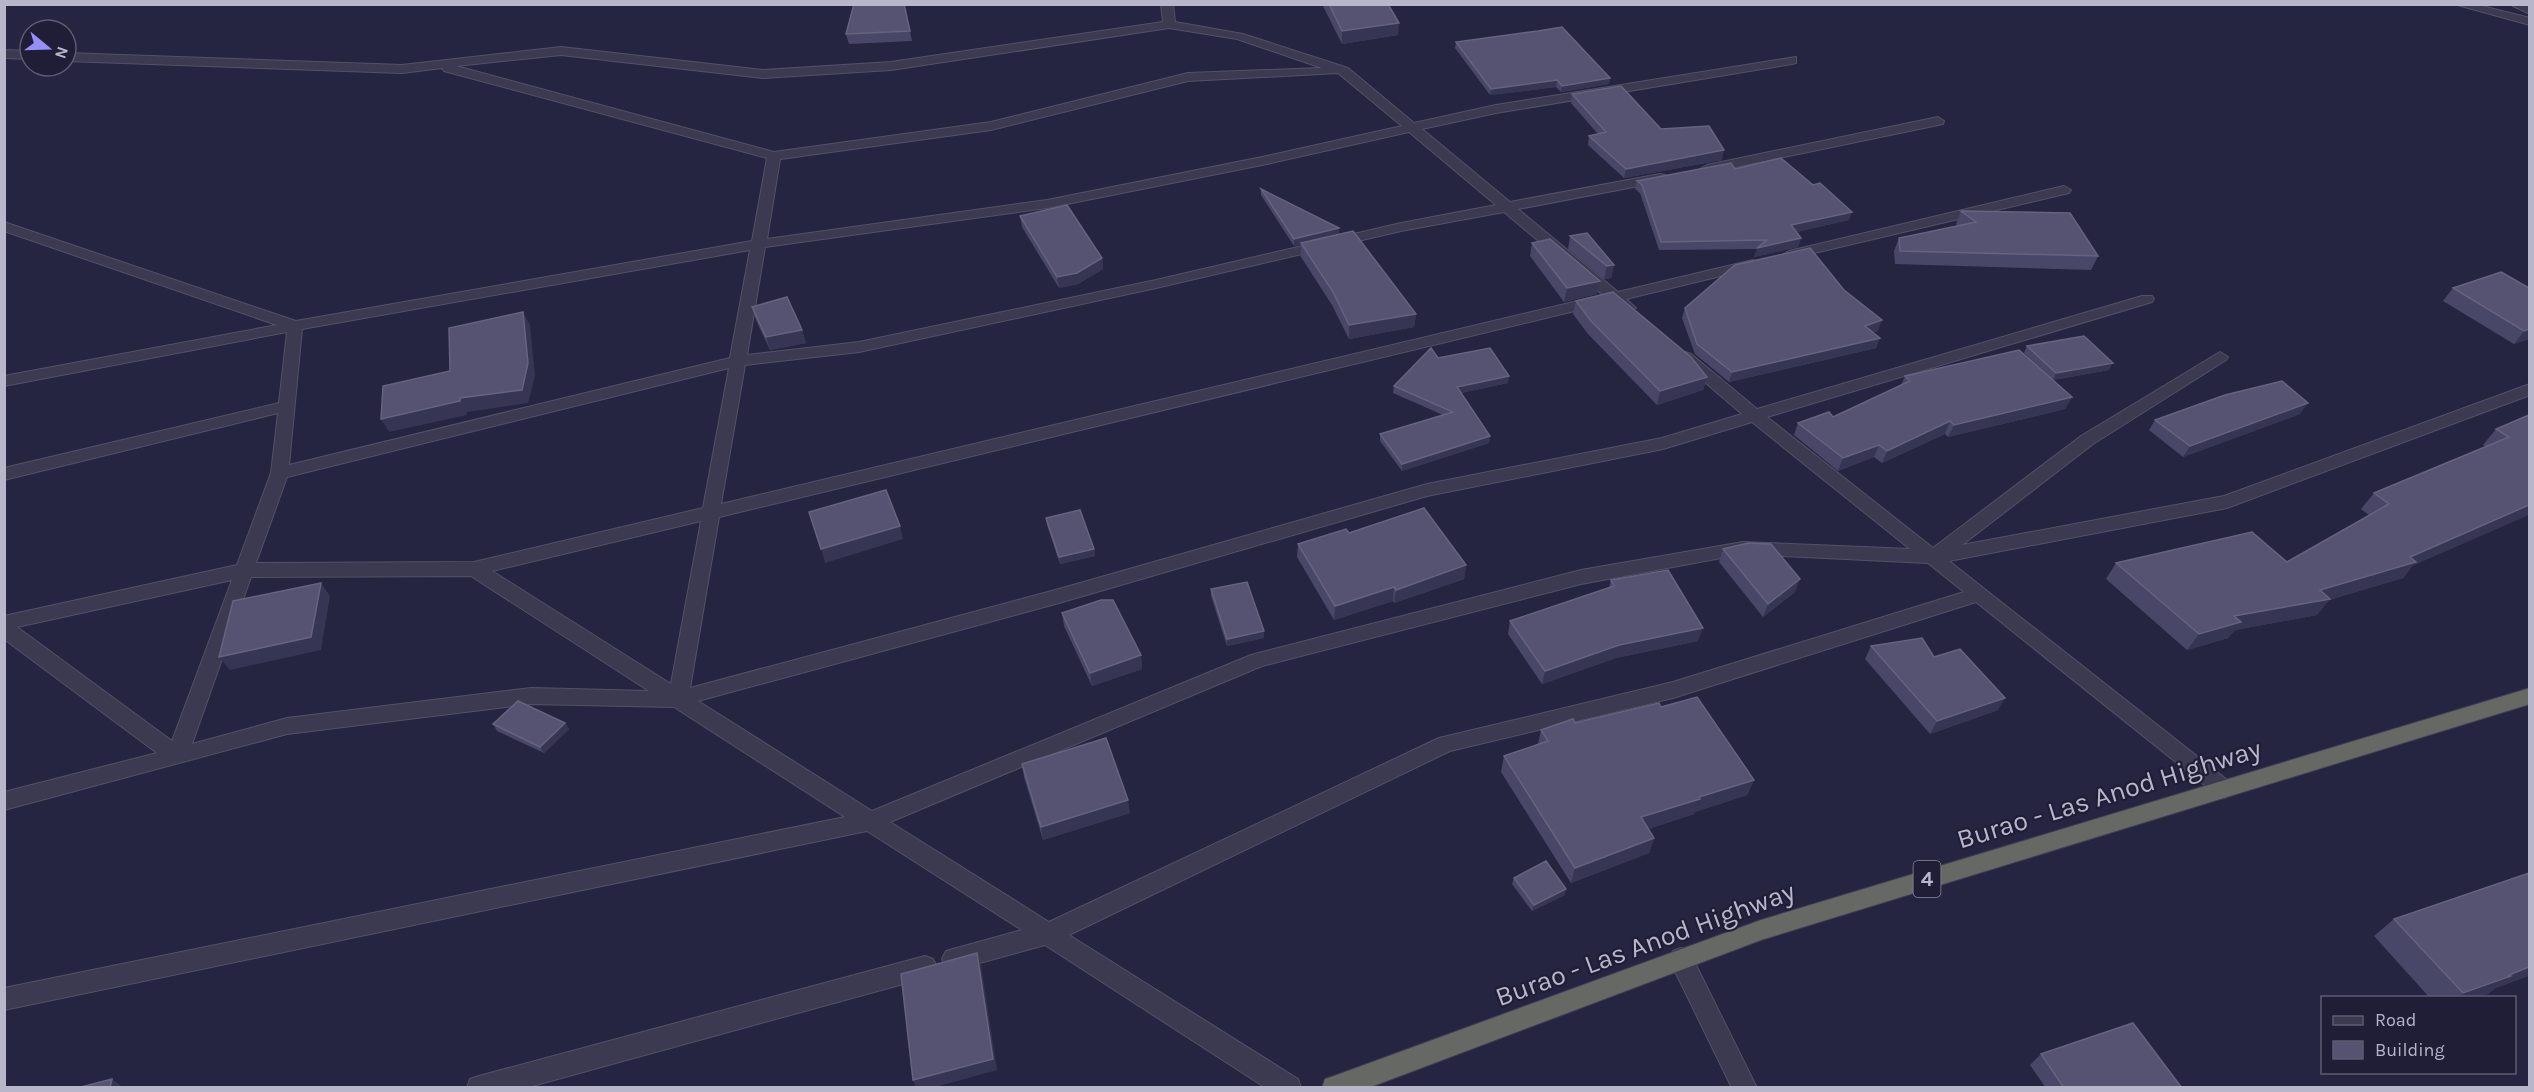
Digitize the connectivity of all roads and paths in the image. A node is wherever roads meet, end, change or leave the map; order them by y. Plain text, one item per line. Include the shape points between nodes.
1 (1167, 4) edge
2 (2459, 4) edge
3 (2517, 4) edge
4 (2529, 11) edge
5 (2529, 22) edge
6 (1169, 25) junction
7 (78, 57) edge
8 (1792, 60) dead end
9 (437, 65) junction
10 (1344, 71) junction
11 (1938, 121) dead end
12 (1412, 127) junction
13 (774, 156) junction
14 (2064, 190) dead end
15 (1507, 207) junction
16 (4, 226) edge
17 (758, 244) junction
18 (1614, 297) junction
19 (2147, 299) dead end
20 (1641, 319) edge
21 (296, 326) junction
22 (1676, 349) edge
23 (2220, 357) dead end
24 (738, 362) junction
25 (4, 381) edge
26 (2529, 388) edge
27 (287, 406) junction
28 (1755, 416) junction
29 (280, 473) junction
30 (4, 474) edge
31 (711, 512) junction
32 (1934, 557) junction
33 (474, 569) junction
34 (245, 570) junction
35 (1980, 594) junction
36 (4, 623) edge
37 (4, 628) edge
38 (2529, 696) edge
39 (678, 699) junction
40 (177, 756) junction
41 (2224, 789) junction
42 (4, 801) edge
43 (870, 821) junction
44 (1048, 934) junction
45 (1681, 959) junction
46 (4, 999) edge
47 (479, 1088) edge
48 (1289, 1088) edge
49 (1334, 1088) edge
50 (1745, 1088) edge

1 - 6 street
2 - 5 street
3 - 4 street
6 - 9 street via 891,66 763,74 561,51
6 - 10 street via 1239,36
7 - 9 street via 402,69
8 - 12 street via 1496,109
9 - 13 street
10 - 12 street
10 - 13 street via 1188,77 990,126
11 - 15 street
12 - 15 street
12 - 17 street via 1047,204
13 - 17 street
14 - 18 street
15 - 18 street
15 - 24 street via 859,347
16 - 21 street
17 - 21 street
17 - 24 street
18 - 20 street
18 - 31 street
19 - 28 street
21 - 25 street
21 - 27 street
22 - 28 street
23 - 32 street via 2087,440
24 - 29 street
24 - 31 street
26 - 32 street via 2228,502
27 - 29 street
27 - 30 street
28 - 32 street
28 - 39 street via 1663,443 1427,490 1059,596
29 - 34 street
31 - 33 street
31 - 39 street
32 - 35 street
32 - 43 street via 1743,548 1581,577 1258,660
33 - 34 street
33 - 39 street
34 - 36 street
34 - 40 street
35 - 41 street
35 - 44 street via 1673,690 1446,744
37 - 40 street
38 - 41 highway, Burao - Las Anod Highway / 4
39 - 40 street via 531,696 287,726
39 - 43 street
40 - 42 street
41 - 45 highway, Burao - Las Anod Highway / 4 via 1761,930
43 - 44 street
43 - 46 street
44 - 47 street
44 - 48 street
45 - 49 highway, Burao - Las Anod Highway / 4
45 - 50 street

